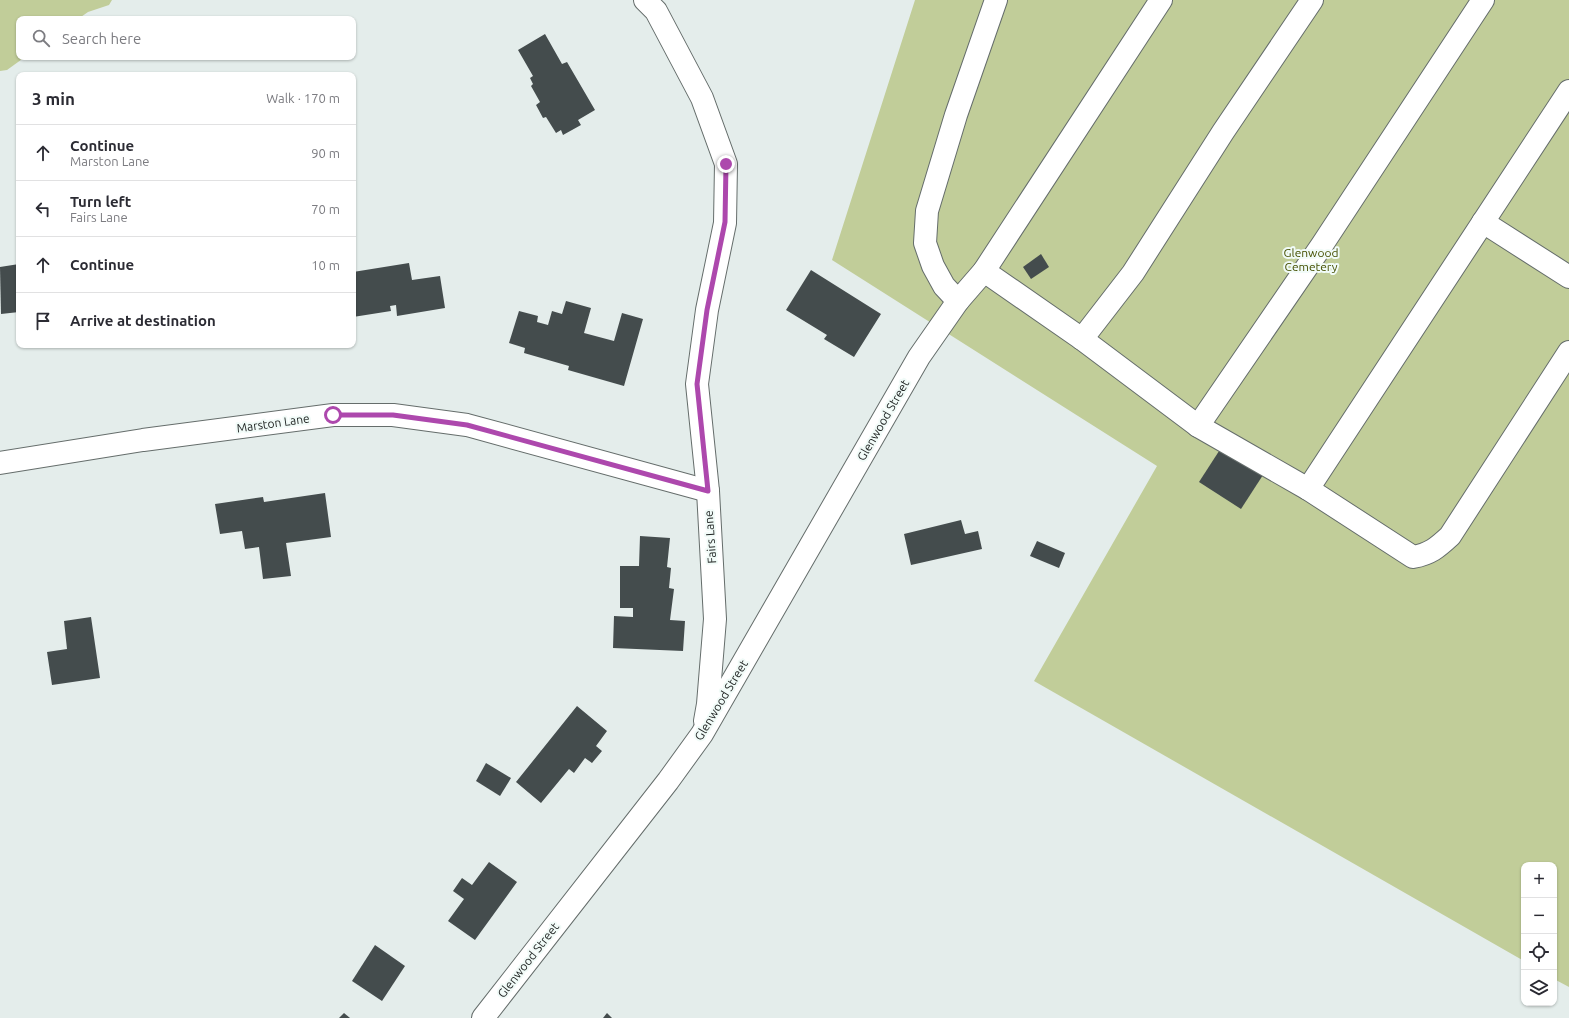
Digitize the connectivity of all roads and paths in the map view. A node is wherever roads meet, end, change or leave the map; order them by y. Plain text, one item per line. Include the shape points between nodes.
1 (645, 0) edge
2 (996, 0) edge
3 (1161, 0) edge
4 (1312, 0) edge
5 (1483, 0) edge
6 (1569, 91) edge
7 (1483, 222) junction
8 (984, 271) junction
9 (1569, 277) edge
10 (958, 302) junction
11 (1082, 340) junction
12 (1569, 352) edge
13 (1198, 426) junction
14 (0, 463) edge
15 (1308, 489) junction
16 (708, 491) junction
17 (702, 734) junction
18 (483, 1018) edge

1 - 16 street, Fairs Lane via 656,12 702,98 726,164 725,222 707,310 697,384
2 - 10 street via 956,115 927,211 926,242 933,266 944,286
3 - 8 street, Glenwood Street
4 - 11 street via 1223,132 1133,273
5 - 13 street via 1322,245
6 - 7 street
7 - 9 street
7 - 15 street
8 - 10 street, Glenwood Street
8 - 11 street
10 - 17 street, Glenwood Street via 919,357
11 - 13 street
12 - 15 street via 1450,536 1425,555 1412,557
13 - 15 street
14 - 16 street, Marston Lane via 143,440 333,415 393,415 467,425
16 - 17 street, Fairs Lane via 716,619 708,704
17 - 18 street, Glenwood Street

